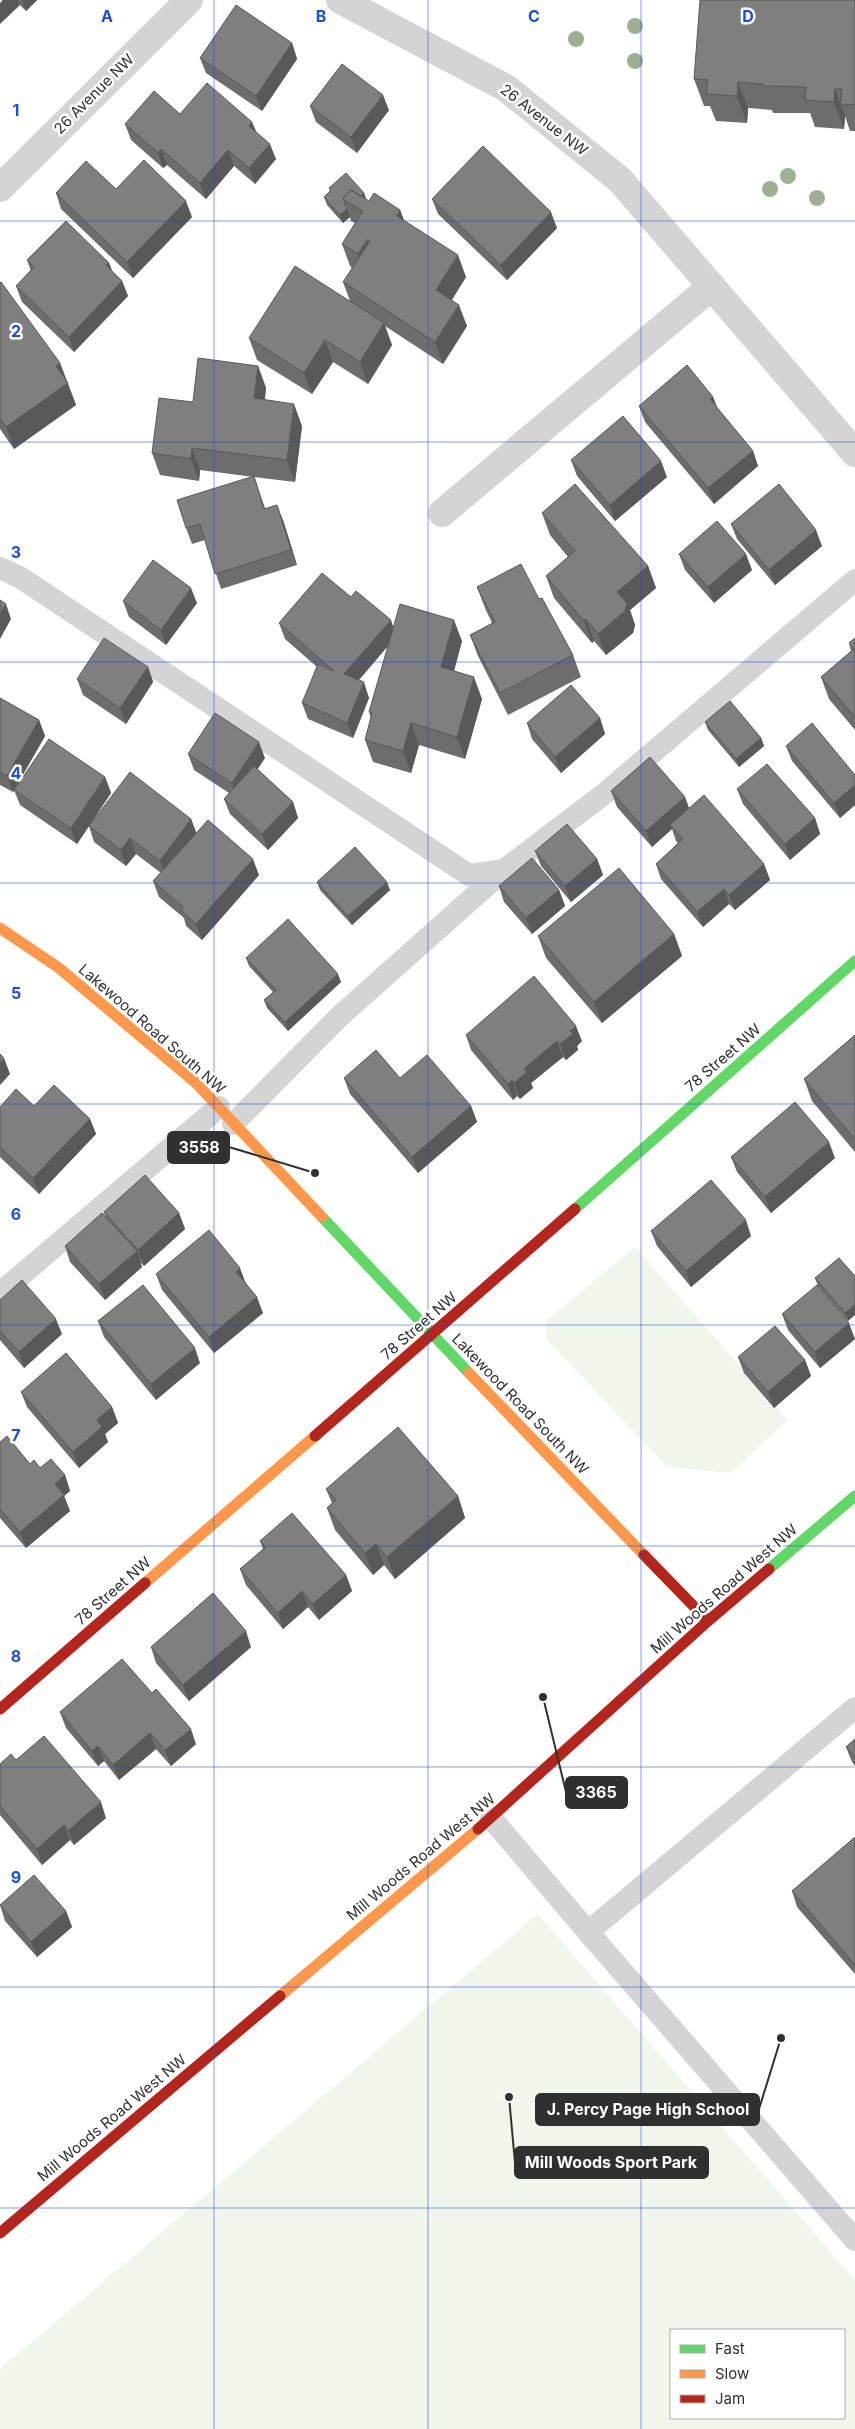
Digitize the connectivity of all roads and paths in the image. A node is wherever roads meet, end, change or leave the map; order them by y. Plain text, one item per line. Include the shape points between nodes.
1 (189, 0) edge
2 (340, 0) edge
3 (0, 188) edge
4 (712, 286) junction
5 (855, 453) edge
6 (442, 513) dead end
7 (0, 568) edge
8 (855, 580) edge
9 (504, 870) junction
10 (0, 928) edge
11 (855, 961) edge
12 (226, 1116) junction
13 (0, 1293) edge
14 (432, 1335) junction
15 (855, 1496) edge
16 (708, 1621) junction
17 (855, 1708) edge
18 (0, 1709) edge
19 (491, 1818) junction
20 (588, 1932) junction
21 (0, 2233) edge
22 (855, 2240) edge

1 - 3 street, 26 Avenue NW
2 - 4 street, 26 Avenue NW via 506,88 620,180
4 - 5 street, 26 Avenue NW
4 - 6 street
7 - 9 lane via 21,578 469,875
8 - 9 lane via 604,794
9 - 12 lane
10 - 12 street, Lakewood Road South NW via 59,968 196,1083
11 - 14 street, 78 Street NW
12 - 13 lane
12 - 14 street, Lakewood Road South NW
14 - 16 street, Lakewood Road South NW
14 - 18 street, 78 Street NW
15 - 16 street, Mill Woods Road West NW
16 - 19 street, Mill Woods Road West NW
17 - 20 lane
19 - 20 lane
19 - 21 street, Mill Woods Road West NW
20 - 22 lane

